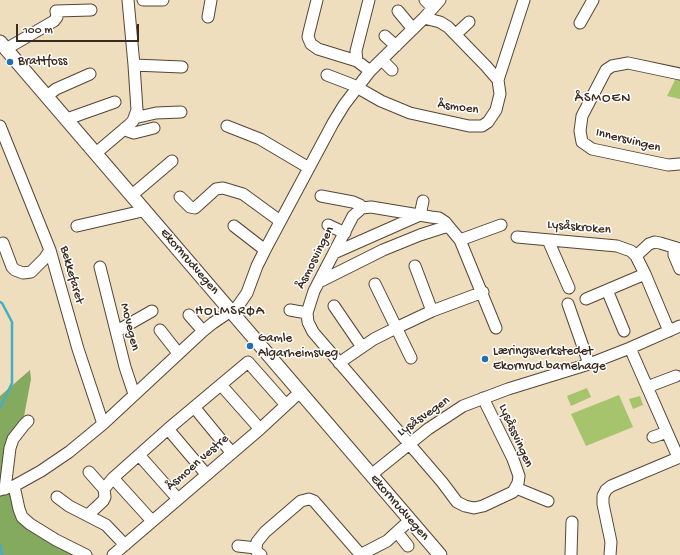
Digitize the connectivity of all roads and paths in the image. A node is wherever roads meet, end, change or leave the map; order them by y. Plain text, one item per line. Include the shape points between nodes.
1 (128, 0) edge
2 (143, 0) edge
3 (163, 0) edge
4 (211, 0) edge
5 (317, 0) edge
6 (368, 0) edge
7 (524, 0) edge
8 (593, 0) edge
9 (433, 3) edge
10 (91, 10) dead end
11 (398, 11) dead end
12 (208, 17) dead end
13 (424, 18) junction
14 (469, 22) dead end
15 (580, 22) dead end
16 (413, 29) junction
17 (456, 34) junction
18 (385, 36) dead end
19 (3, 46) edge
20 (396, 46) junction
21 (382, 60) junction
22 (357, 61) junction
23 (134, 65) junction
24 (182, 67) dead end
25 (392, 70) dead end
26 (370, 71) junction
27 (90, 74) dead end
28 (680, 74) edge
29 (327, 75) dead end
30 (498, 80) junction
31 (358, 88) junction
32 (47, 96) junction
33 (115, 102) dead end
34 (181, 112) dead end
35 (134, 118) junction
36 (66, 119) junction
37 (227, 126) dead end
38 (125, 128) junction
39 (154, 128) dead end
40 (2, 133) edge
41 (96, 153) junction
42 (172, 161) dead end
43 (680, 164) edge
44 (309, 168) junction
45 (132, 195) junction
46 (321, 196) dead end
47 (180, 197) dead end
48 (423, 201) dead end
49 (362, 208) junction
50 (144, 209) junction
51 (420, 215) junction
52 (280, 221) junction
53 (328, 225) dead end
54 (501, 225) dead end
55 (77, 226) dead end
56 (234, 226) dead end
57 (448, 226) junction
58 (345, 233) junction
59 (517, 237) dead end
60 (460, 240) junction
61 (548, 240) junction
62 (3, 243) dead end
63 (677, 248) edge
64 (50, 250) junction
65 (265, 250) junction
66 (334, 253) junction
67 (636, 256) junction
68 (416, 266) dead end
69 (100, 267) dead end
70 (680, 269) edge
71 (644, 274) junction
72 (319, 282) junction
73 (375, 284) dead end
74 (569, 288) dead end
75 (607, 290) junction
76 (483, 292) junction
77 (586, 299) dead end
78 (568, 304) dead end
79 (334, 306) dead end
80 (290, 310) dead end
81 (152, 311) dead end
82 (231, 311) junction
83 (432, 311) junction
84 (307, 313) junction
85 (189, 315) dead end
86 (680, 326) edge
87 (396, 328) junction
88 (496, 328) dead end
89 (160, 330) dead end
90 (117, 331) junction
91 (203, 331) junction
92 (624, 331) dead end
93 (669, 331) junction
94 (362, 347) junction
95 (630, 348) junction
96 (178, 353) junction
97 (411, 358) dead end
98 (339, 363) junction
99 (589, 364) junction
100 (676, 376) dead end
101 (221, 385) junction
102 (647, 387) junction
103 (300, 392) junction
104 (134, 394) junction
105 (483, 398) junction
106 (286, 405) junction
107 (194, 407) junction
108 (28, 421) dead end
109 (103, 424) junction
110 (168, 428) junction
111 (260, 429) junction
112 (667, 432) junction
113 (653, 437) dead end
114 (408, 444) junction
115 (231, 452) junction
116 (139, 454) junction
117 (679, 457) edge
118 (88, 472) dead end
119 (206, 474) junction
120 (371, 475) junction
121 (113, 478) junction
122 (6, 488) edge
123 (104, 488) junction
124 (516, 488) junction
125 (57, 497) dead end
126 (178, 499) junction
127 (548, 501) dead end
128 (88, 515) junction
129 (410, 520) junction
130 (152, 521) junction
131 (572, 522) dead end
132 (397, 532) junction
133 (125, 545) junction
134 (238, 546) dead end
135 (408, 546) dead end
136 (258, 551) edge
137 (86, 555) edge
138 (113, 555) edge
139 (360, 555) edge
140 (440, 555) edge
141 (571, 555) edge
142 (610, 555) edge

1 - 23 street
2 - 3 street
4 - 12 street
5 - 22 street via 309,41 318,49
6 - 22 street via 353,44
7 - 30 street
8 - 15 street
9 - 13 street
10 - 19 street via 56,11 54,21
11 - 16 street
13 - 16 street
13 - 17 street via 440,22
14 - 17 street
16 - 20 street
17 - 30 street
18 - 20 street
19 - 32 main road, Ekornrudvegen
20 - 21 street
21 - 25 street
21 - 26 street
22 - 26 street
23 - 24 street
23 - 35 street via 137,103
26 - 31 street
27 - 32 street via 56,89
28 - 43 street, Innersvingen via 628,63 612,66 606,70 582,116 580,131 582,142 592,149 668,165
29 - 31 street
30 - 31 street, Åsmoen via 500,94 496,110 482,126 410,113
31 - 44 street via 344,105
32 - 36 main road, Ekornrudvegen
33 - 36 street
34 - 35 street via 156,113
35 - 38 street
36 - 41 main road, Ekornrudvegen
37 - 44 street via 260,139
38 - 39 street via 134,133
38 - 41 street
40 - 64 street, Bekkefaret
41 - 45 main road, Ekornrudvegen
42 - 45 street
44 - 52 street
45 - 50 main road, Ekornrudvegen
46 - 49 street via 353,202
47 - 52 street via 190,207 195,208 216,189 223,188 243,194
48 - 51 street
49 - 51 street via 371,207
49 - 58 street, Åsmosvingen via 353,216
50 - 55 street
50 - 82 main road, Ekornrudvegen
51 - 57 street via 440,218
51 - 66 street
52 - 65 street
53 - 58 street
54 - 60 street
56 - 65 street
57 - 60 street
57 - 72 street via 383,250
58 - 66 street, Åsmosvingen
59 - 61 street, Lysåskroken
60 - 76 street
61 - 67 street, Lysåskroken via 617,246 631,251
61 - 74 street
62 - 64 street via 12,267 23,273 31,272
63 - 67 street via 655,242
63 - 70 street via 674,255
64 - 109 street, Bekkefaret via 78,349
65 - 82 street via 247,293
66 - 72 street, Åsmosvingen
67 - 71 street
68 - 83 street
69 - 90 street, Movegen
71 - 75 street
71 - 93 street
72 - 84 street, Åsmosvingen
73 - 87 street
75 - 77 street
75 - 92 street
76 - 83 street
76 - 88 street
78 - 99 street
79 - 94 street
80 - 84 street
81 - 90 street
82 - 91 street
82 - 103 main road, Ekornrudvegen
83 - 87 street
84 - 98 street via 310,329
85 - 91 street
86 - 93 street, Lysåsvegen
87 - 94 street
87 - 97 street
89 - 96 street
90 - 104 street, Movegen via 120,368
91 - 96 street
93 - 95 street, Lysåsvegen
94 - 98 street
95 - 99 street, Lysåsvegen
95 - 102 street
96 - 104 street
98 - 114 street
99 - 105 street, Lysåsvegen
100 - 102 street
101 - 106 street via 248,362
101 - 107 street
101 - 111 street
102 - 112 street
103 - 106 street, Åsmoen vestre
103 - 120 main road, Ekornrudvegen
104 - 109 street
105 - 114 street, Lysåsvegen via 444,417
105 - 124 street, Lysåssvingen via 517,470 519,476
106 - 111 street, Åsmoen vestre
107 - 110 street
107 - 115 street
108 - 122 street via 13,439 10,448
109 - 122 street via 41,471
110 - 116 street
110 - 119 street
111 - 115 street, Åsmoen vestre
112 - 113 street
112 - 117 street
114 - 120 street, Lysåsvegen
114 - 124 street, Lysåssvingen via 457,502 465,506 479,508 513,492
115 - 119 street, Åsmoen vestre
116 - 121 street
116 - 126 street
117 - 142 street via 606,490 603,504 611,542
118 - 123 street
119 - 126 street, Åsmoen vestre
120 - 129 main road, Ekornrudvegen
121 - 123 street
121 - 130 street
122 - 137 street via 22,517 30,524
123 - 128 street via 103,501
124 - 127 street
125 - 128 street
126 - 130 street, Åsmoen vestre
128 - 133 street via 106,525
129 - 132 street
129 - 140 main road, Ekornrudvegen
130 - 133 street, Åsmoen vestre
131 - 141 street
132 - 135 street
132 - 139 street
133 - 138 street, Åsmoen vestre
134 - 136 street
136 - 139 street via 257,542 265,532 301,501 309,498

